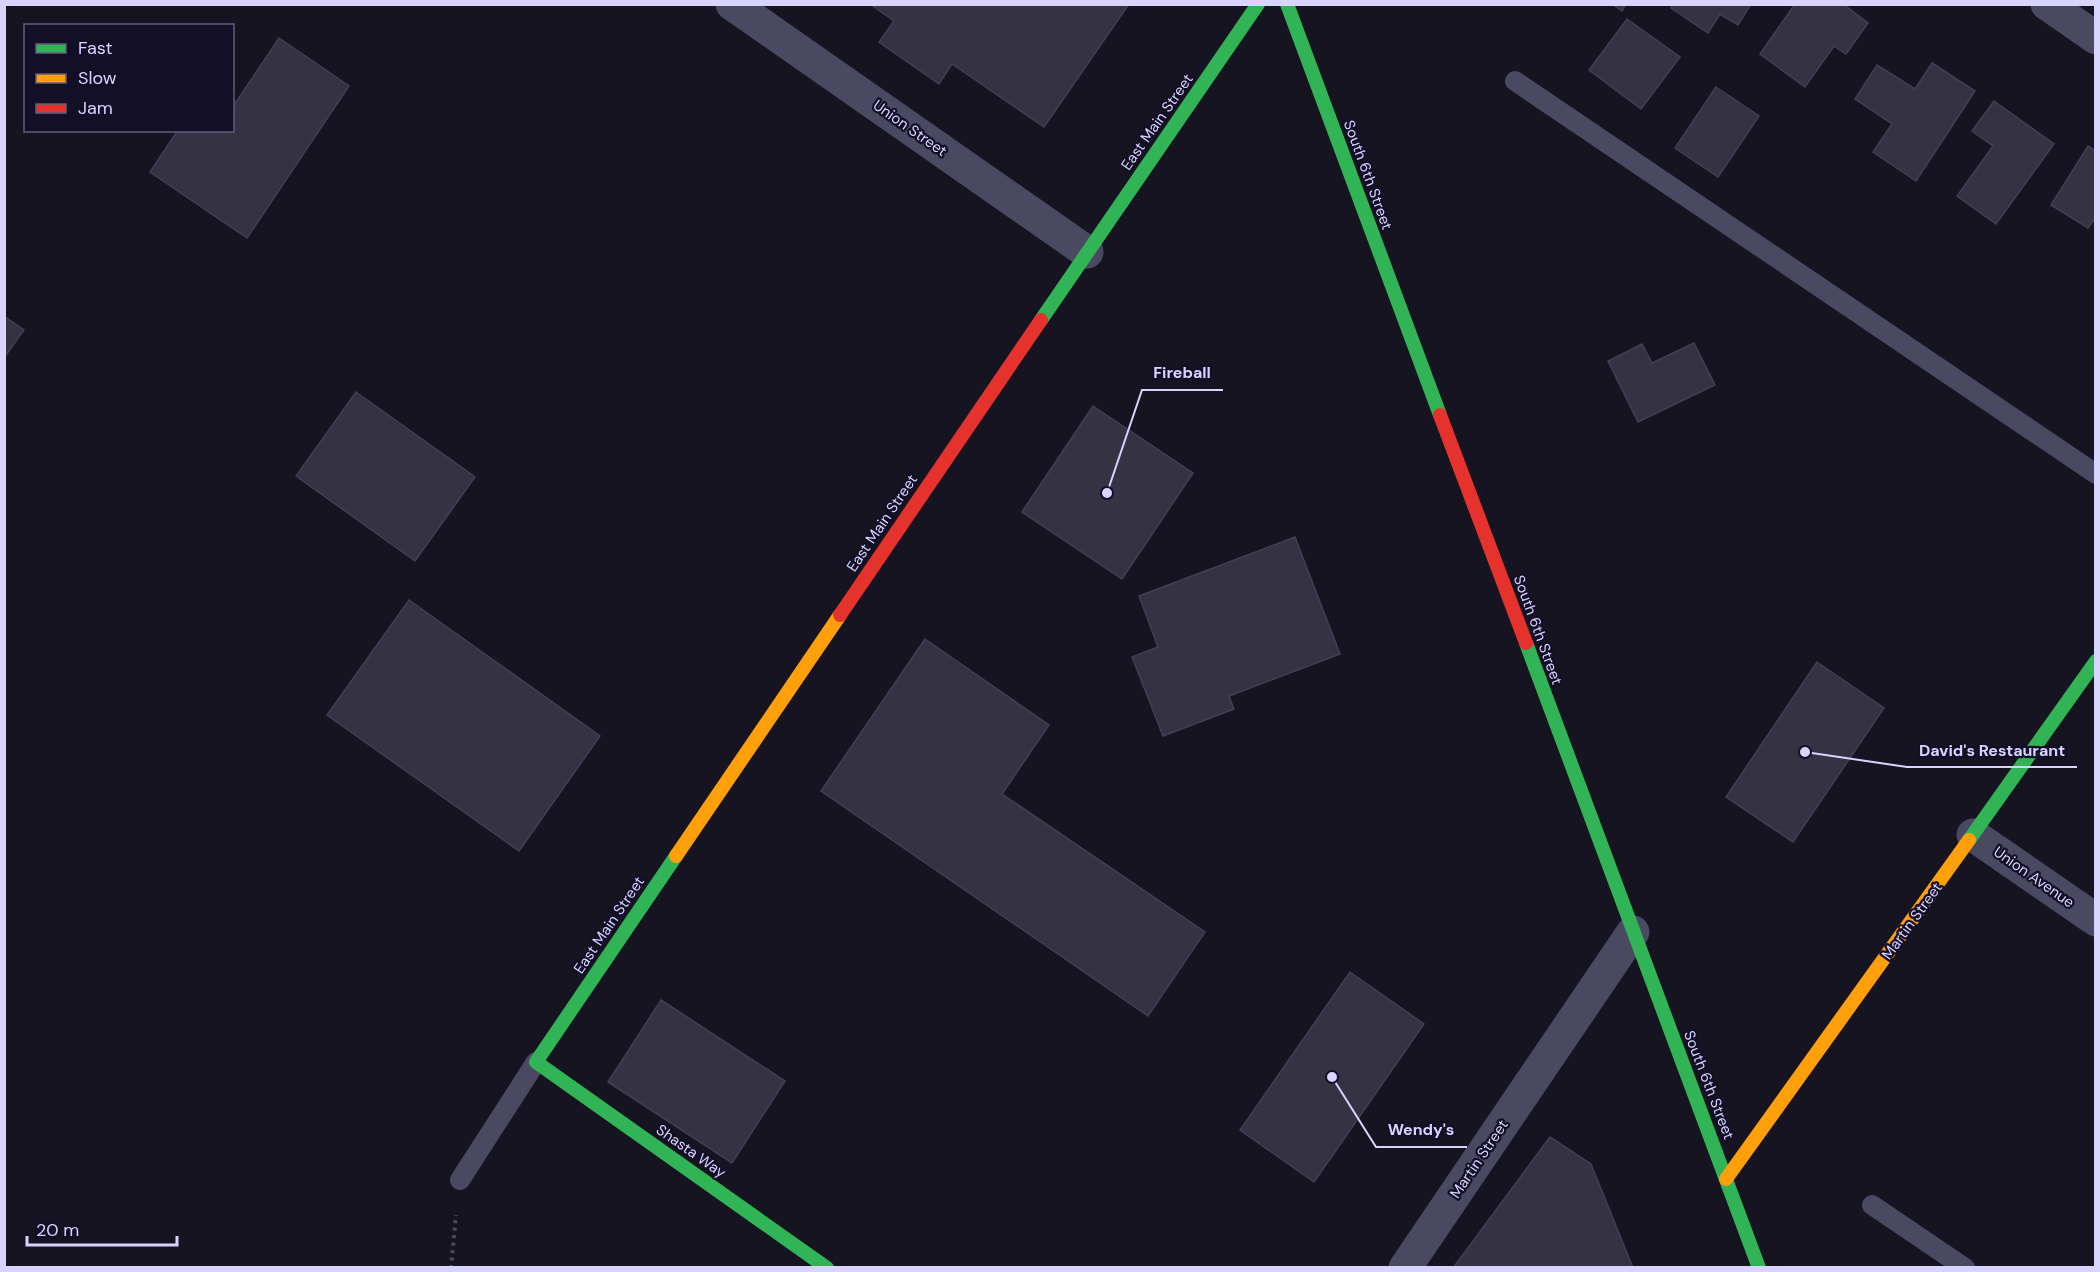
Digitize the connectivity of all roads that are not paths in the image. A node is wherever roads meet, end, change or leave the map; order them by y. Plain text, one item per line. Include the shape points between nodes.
1 (732, 4) edge
2 (1258, 4) edge
3 (1287, 4) edge
4 (2047, 4) edge
5 (2096, 38) edge
6 (1515, 81) dead end
7 (1087, 252) junction
8 (2096, 474) edge
9 (2096, 661) edge
10 (1973, 835) junction
11 (2096, 920) edge
12 (1633, 932) junction
13 (536, 1062) junction
14 (1726, 1179) junction
15 (460, 1180) road end
16 (1872, 1205) dead end
17 (827, 1268) edge
18 (1405, 1268) edge
19 (1759, 1268) edge
20 (1965, 1268) edge

1 - 7 street, Union Street
2 - 7 street, East Main Street
3 - 12 street, South 6th Street
4 - 5 street
6 - 8 lane
7 - 13 street, East Main Street
9 - 10 street, Martin Street
10 - 11 street, Union Avenue
10 - 14 street, Martin Street
12 - 14 street, South 6th Street
12 - 18 street, Martin Street
13 - 15 lane
13 - 17 street, Shasta Way
14 - 19 street, South 6th Street
16 - 20 lane

